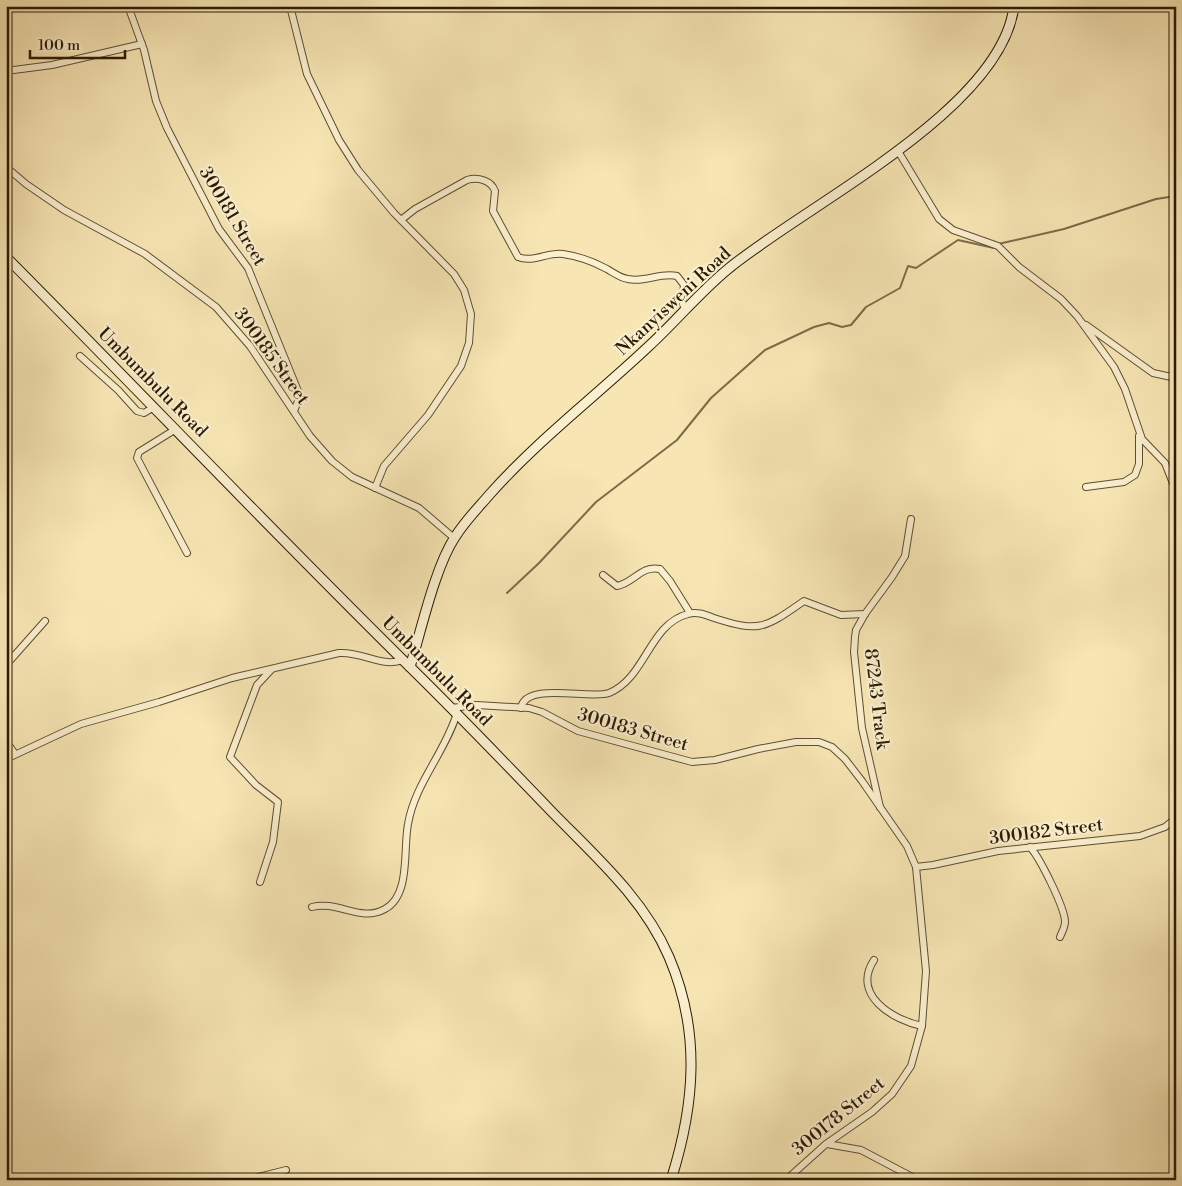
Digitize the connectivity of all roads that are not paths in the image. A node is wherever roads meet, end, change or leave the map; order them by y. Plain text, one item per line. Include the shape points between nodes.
1 (128, 6) edge
2 (290, 6) edge
3 (1014, 6) edge
4 (142, 44) junction
5 (6, 71) edge
6 (898, 151) junction
7 (6, 167) edge
8 (401, 220) junction
9 (6, 257) edge
10 (685, 310) junction
11 (1084, 324) junction
12 (80, 356) dead end
13 (1176, 378) edge
14 (154, 407) junction
15 (294, 411) junction
16 (176, 429) junction
17 (1139, 433) junction
18 (1086, 487) dead end
19 (375, 488) junction
20 (1176, 491) edge
21 (911, 518) dead end
22 (454, 538) junction
23 (187, 553) dead end
24 (603, 575) dead end
25 (690, 613) junction
26 (865, 614) junction
27 (44, 622) dead end
28 (406, 664) junction
29 (6, 665) edge
30 (272, 670) junction
31 (521, 708) junction
32 (454, 711) junction
33 (6, 742) edge
34 (15, 754) junction
35 (6, 759) edge
36 (880, 808) junction
37 (1176, 818) edge
38 (1030, 847) junction
39 (916, 867) junction
40 (260, 882) dead end
41 (312, 907) dead end
42 (1060, 937) dead end
43 (874, 960) dead end
44 (922, 1026) junction
45 (826, 1144) junction
46 (286, 1170) dead end
47 (247, 1180) edge
48 (671, 1180) edge
49 (786, 1180) edge
50 (918, 1180) edge

1 - 4 street, 300181 Street
2 - 8 street via 307,74 325,114 358,170
3 - 6 main road, Nkanyisweni Road via 1010,27 986,69 960,99
4 - 5 street via 52,65
4 - 15 street, 300181 Street via 154,95 167,128 219,229 256,284 298,390 300,400
6 - 10 main road, Nkanyisweni Road via 739,260
6 - 11 street via 939,219 953,230 998,246 1019,267 1061,299
7 - 15 street, 300185 Street via 64,210 146,254 216,307 250,346
8 - 10 street via 467,180 474,178 488,182 495,191 493,207 496,217 518,256 531,260 557,254 572,256 627,279 677,276 684,285 682,301
8 - 19 street via 454,274 468,303 471,326 467,353 461,366 428,415 384,466
9 - 14 main road, Umbumbulu Road
10 - 22 main road, Nkanyisweni Road via 527,455
11 - 13 street via 1154,373
11 - 17 street via 1121,380
12 - 14 street via 136,411 144,413
14 - 16 main road, Umbumbulu Road
15 - 19 street, 300185 Street via 332,461 352,477
16 - 23 street via 140,452 137,458
16 - 28 main road, Umbumbulu Road
17 - 18 street via 1139,464 1135,475 1124,482
17 - 20 street via 1165,463
19 - 22 street, 300185 Street via 419,508
21 - 26 street, 87243 Track via 904,556
22 - 28 main road, Nkanyisweni Road
24 - 25 street via 617,586 644,570 660,570
25 - 26 street via 749,627 771,624 804,601 841,616
25 - 31 street via 665,628 632,674 615,690 606,694 546,692 528,699
26 - 36 street, 87243 Track via 856,630 854,652 862,728
27 - 29 street
28 - 30 street via 387,663 346,652
28 - 32 main road, Umbumbulu Road
30 - 34 street via 232,678 70,727
30 - 40 street via 257,685 230,759 278,802 273,842
31 - 32 street, 300183 Street via 477,705
31 - 36 street, 300183 Street via 542,712 578,731 686,761 715,760 796,742 819,742 832,747 845,759
32 - 41 street via 449,737 419,787 410,809 402,886 396,900 385,909 366,915 329,905
32 - 48 main road, Umbumbulu Road via 621,882 645,914 668,957 685,1008 692,1074 686,1125
33 - 34 street
34 - 35 street
36 - 39 street, 300183 Street via 907,846
37 - 38 street, 300182 Street via 1165,827 1140,836
38 - 39 street, 300182 Street
38 - 42 street via 1043,866 1064,913
39 - 44 street, 300178 Street via 926,971
43 - 44 street via 867,980 878,1002 896,1019
44 - 45 street, 300178 Street via 911,1066 892,1094
45 - 49 street, 300178 Street
45 - 50 street via 861,1150
46 - 47 street

